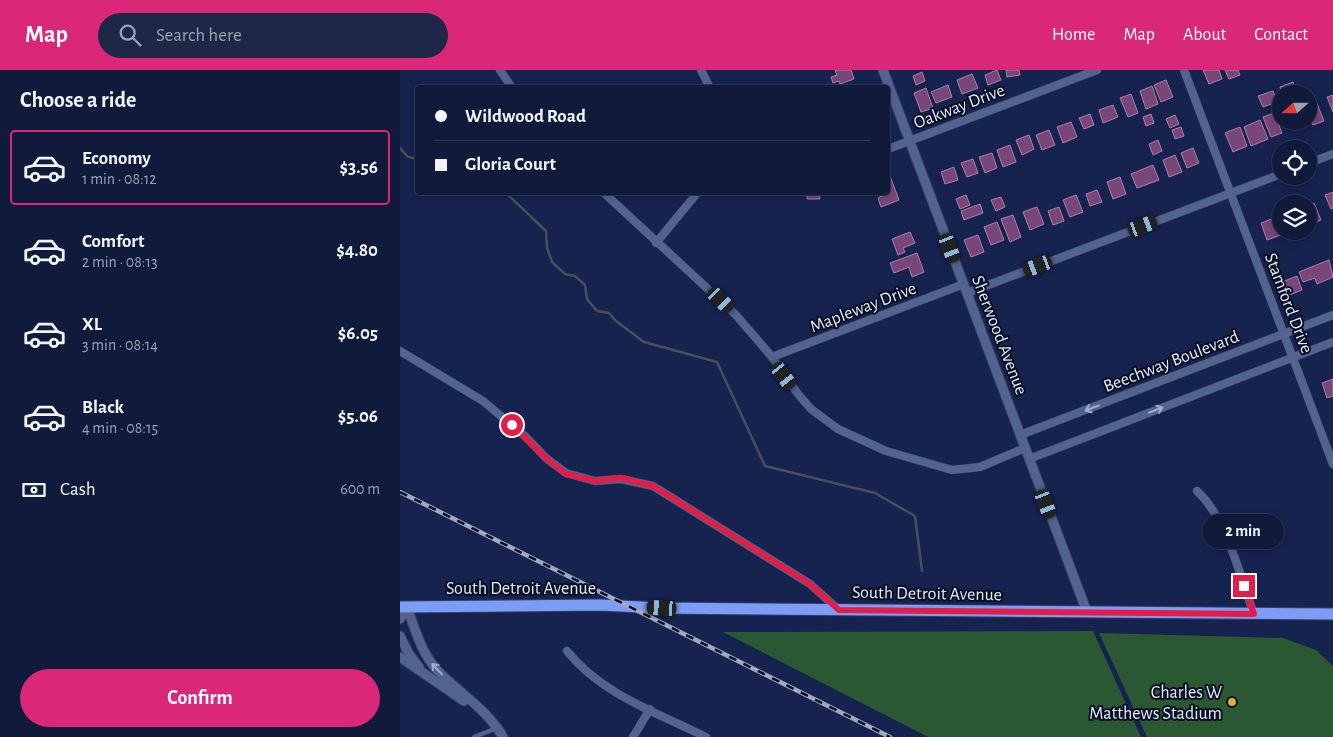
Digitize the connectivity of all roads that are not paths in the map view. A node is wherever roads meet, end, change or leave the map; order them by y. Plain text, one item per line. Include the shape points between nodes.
1 (500, 70) edge
2 (700, 70) edge
3 (883, 70) edge
4 (1097, 70) edge
5 (1184, 70) edge
6 (510, 85) edge
7 (708, 85) edge
8 (889, 85) edge
9 (890, 88) edge
10 (910, 141) junction
11 (890, 148) edge
12 (1333, 154) edge
13 (1317, 160) edge
14 (1272, 177) edge
15 (1231, 193) junction
16 (606, 195) edge
17 (696, 195) edge
18 (656, 243) junction
19 (966, 289) junction
20 (1333, 315) edge
21 (1284, 333) junction
22 (1333, 342) edge
23 (400, 350) edge
24 (1293, 357) junction
25 (772, 358) junction
26 (1020, 435) junction
27 (1025, 448) junction
28 (1029, 459) junction
29 (1333, 464) edge
30 (1196, 491) dead end
31 (403, 607) edge
32 (839, 610) junction
33 (1087, 612) junction
34 (1254, 614) junction
35 (1333, 614) edge
36 (400, 620) edge
37 (400, 636) edge
38 (567, 651) dead end
39 (400, 657) edge
40 (428, 676) junction
41 (650, 709) junction
42 (485, 716) junction
43 (497, 728) junction
44 (474, 737) edge
45 (503, 737) edge
46 (633, 737) edge
47 (706, 737) edge

1 - 6 street
2 - 7 street
3 - 8 street, Sherwood Avenue
4 - 10 street, Oakway Drive
5 - 15 street, Stamford Drive
9 - 10 street, Sherwood Avenue
10 - 11 street, Oakway Drive
10 - 19 street, Sherwood Avenue
12 - 13 street
14 - 15 street, Mapleway Drive
15 - 19 street, Mapleway Drive
15 - 21 street, Stamford Drive
16 - 18 street
17 - 18 street
18 - 25 street via 736,315
19 - 25 street, Mapleway Drive
19 - 26 street, Sherwood Avenue
20 - 21 street, Beechway Boulevard
21 - 24 street, Stamford Drive
21 -> 26 street, Beechway Boulevard
22 - 24 street
23 - 32 street via 483,401 566,474 595,481 621,478 653,486 810,584
28 -> 24 street
24 - 29 street, Stamford Drive
25 - 27 street via 817,414 853,438 886,451 961,470 980,467
26 - 27 street, Sherwood Avenue
27 - 28 street, Sherwood Avenue
28 - 33 street, Sherwood Avenue
30 - 34 street via 1211,505 1220,521
31 - 32 main road, South Detroit Avenue via 600,605
31 - 36 street
42 -> 31 street via 430,662
32 - 33 main road, South Detroit Avenue
33 - 34 main road, South Detroit Avenue
34 - 35 main road, South Detroit Avenue
37 - 40 street via 409,654
38 - 41 street via 590,676
39 - 40 street
40 - 42 street
41 - 46 street
41 - 47 street
42 - 43 street
43 - 44 lane
43 - 45 street

